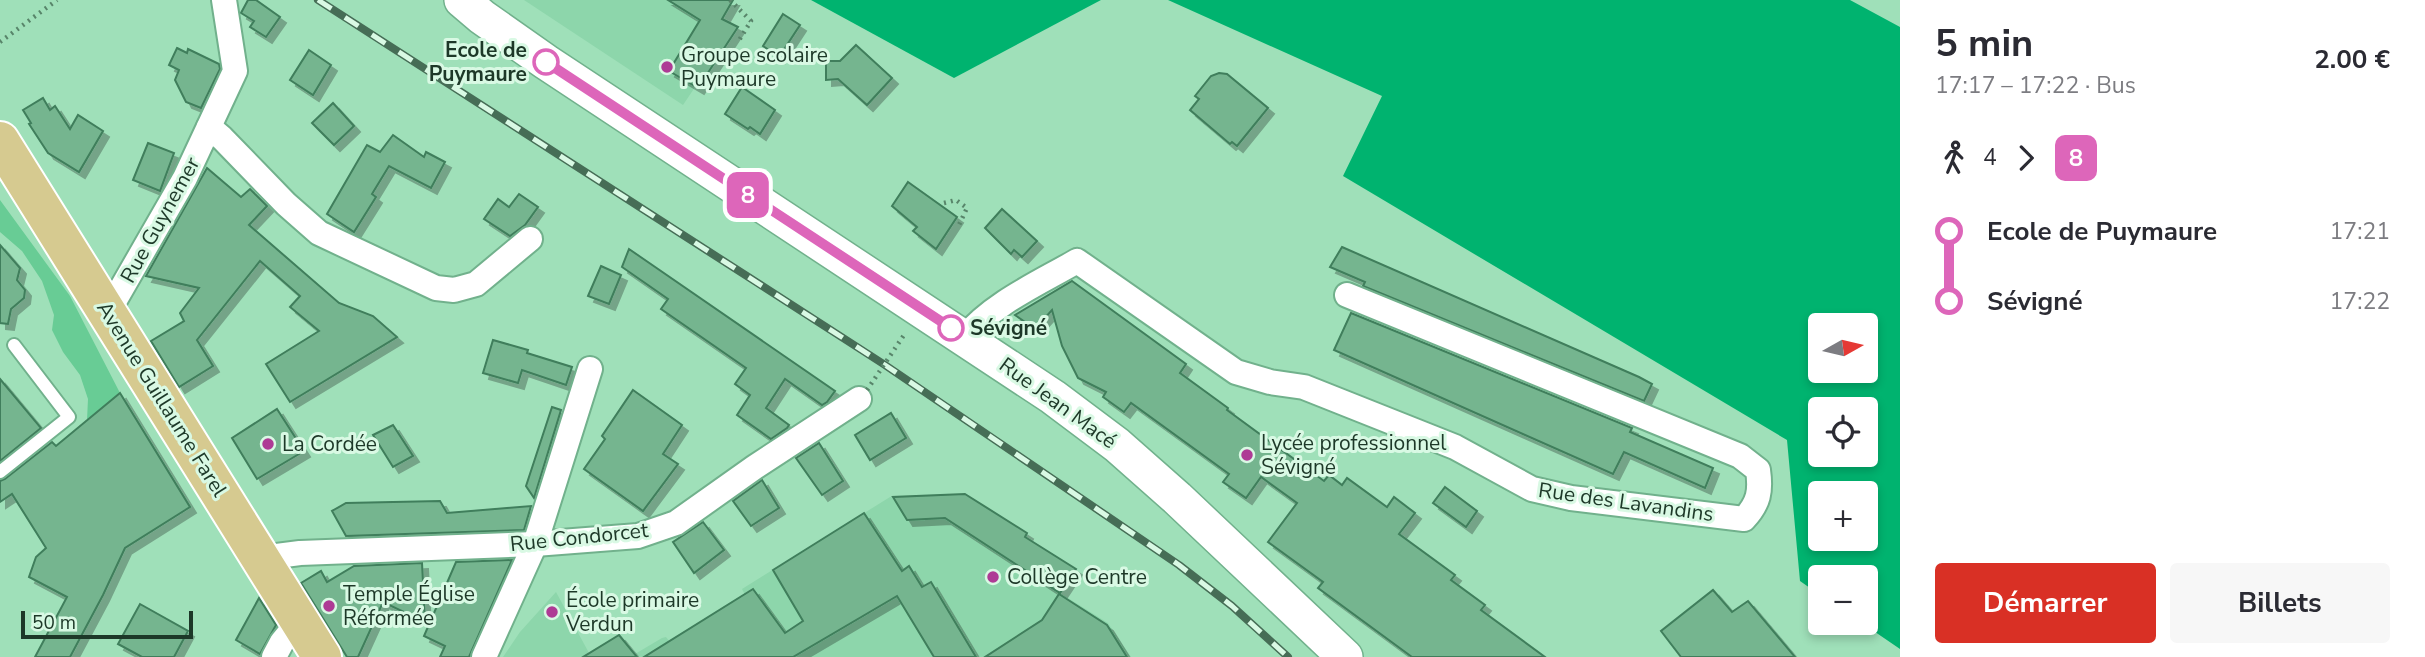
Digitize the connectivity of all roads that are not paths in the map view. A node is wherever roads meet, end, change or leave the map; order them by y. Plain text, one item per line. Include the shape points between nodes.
1 (224, 0) edge
2 (462, 0) edge
3 (209, 127) junction
4 (0, 141) edge
5 (530, 239) dead end
6 (1347, 295) dead end
7 (108, 312) junction
8 (964, 338) junction
9 (14, 345) dead end
10 (590, 369) dead end
11 (863, 395) road end
12 (0, 472) edge
13 (535, 544) junction
14 (261, 558) junction
15 (300, 620) junction
16 (274, 657) edge
17 (323, 657) edge
18 (484, 657) edge
19 (1345, 657) edge

1 - 3 street, Rue Guynemer via 235,71
2 - 8 main road, Rue Jean Macé via 546,62
3 - 5 street, Rue Guynemer via 318,233 436,288 476,285
3 - 7 street, Rue Guynemer via 186,178
4 - 7 main road, Avenue Guillaume Farel
6 - 8 street, Rue des Lavandins via 1740,456 1758,470 1761,491 1754,509 1744,519 1570,498 1532,489 1455,447 1304,387 1236,372 1077,261 995,310
7 - 14 main road, Avenue Guillaume Farel
8 - 19 main road, Rue Jean Macé via 1117,445
9 - 12 lane via 69,417
10 - 13 street
11 - 13 street, Rue Condorcet via 676,523 638,536
13 - 14 street, Rue Condorcet
13 - 18 street
14 - 15 main road, Avenue Guillaume Farel
15 - 16 street
15 - 17 main road, Avenue Guillaume Farel

